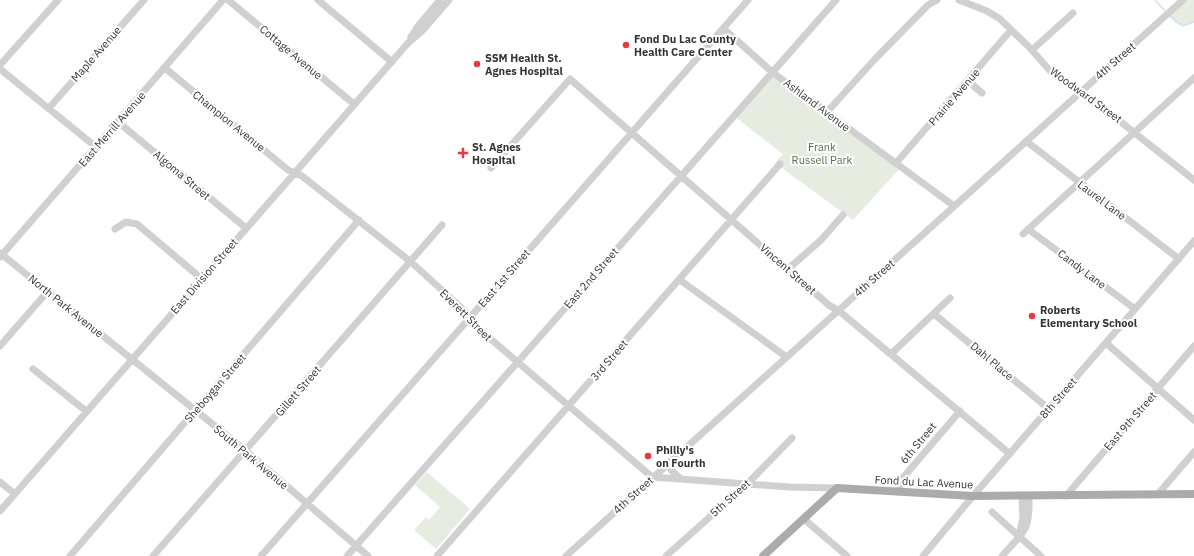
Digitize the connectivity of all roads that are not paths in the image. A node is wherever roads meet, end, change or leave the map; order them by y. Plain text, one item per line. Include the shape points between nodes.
1 (58, 0) edge
2 (144, 0) edge
3 (223, 0) edge
4 (228, 0) edge
5 (318, 0) edge
6 (440, 0) edge
7 (449, 0) edge
8 (748, 0) edge
9 (836, 0) edge
10 (937, 0) edge
11 (959, 0) edge
12 (1183, 0) edge
13 (1073, 13) dead end
14 (723, 28) junction
15 (1011, 30) junction
16 (408, 43) junction
17 (1032, 50) junction
18 (392, 62) junction
19 (0, 65) edge
20 (164, 68) junction
21 (0, 69) edge
22 (772, 72) junction
23 (1194, 79) edge
24 (968, 81) junction
25 (1081, 90) junction
26 (982, 93) dead end
27 (354, 104) junction
28 (49, 108) junction
29 (827, 112) junction
30 (118, 122) junction
31 (1134, 131) junction
32 (632, 132) junction
33 (1026, 141) junction
34 (96, 147) junction
35 (896, 163) junction
36 (780, 164) dead end
37 (491, 168) dead end
38 (294, 173) junction
39 (681, 176) junction
40 (1194, 180) edge
41 (1079, 183) junction
42 (954, 206) junction
43 (843, 215) dead end
44 (359, 220) junction
45 (731, 220) junction
46 (442, 225) dead end
47 (246, 228) junction
48 (115, 229) dead end
49 (1194, 241) edge
50 (1, 255) edge
51 (1179, 259) junction
52 (411, 262) junction
53 (788, 269) junction
54 (202, 279) junction
55 (680, 280) junction
56 (48, 291) junction
57 (950, 298) dead end
58 (1135, 309) junction
59 (838, 310) junction
60 (934, 314) junction
61 (470, 318) junction
62 (1106, 343) junction
63 (0, 346) edge
64 (1194, 346) edge
65 (891, 354) junction
66 (785, 356) junction
67 (132, 359) junction
68 (517, 362) junction
69 (33, 369) dead end
70 (1157, 389) junction
71 (569, 406) junction
72 (1049, 409) junction
73 (86, 411) junction
74 (195, 411) junction
75 (960, 411) junction
76 (1194, 420) edge
77 (792, 438) dead end
78 (246, 451) junction
79 (1194, 452) edge
80 (1010, 454) junction
81 (671, 461) junction
82 (652, 477) junction
83 (682, 479) junction
84 (0, 482) edge
85 (748, 483) junction
86 (838, 488) junction
87 (899, 491) junction
88 (15, 494) junction
89 (1158, 494) junction
90 (1194, 494) edge
91 (973, 496) junction
92 (1066, 496) junction
93 (1025, 497) junction
94 (308, 504) junction
95 (0, 511) edge
96 (992, 512) dead end
97 (804, 519) junction
98 (1019, 536) junction
99 (356, 546) junction
100 (70, 556) edge
101 (153, 556) edge
102 (261, 556) edge
103 (347, 556) edge
104 (368, 556) edge
105 (437, 556) edge
106 (566, 556) edge
107 (666, 556) edge
108 (763, 556) edge
109 (846, 556) edge
110 (923, 556) edge
111 (1002, 556) edge
112 (1041, 556) edge

1 - 19 street
2 - 28 street, Maple Avenue
3 - 20 street, East Merrill Avenue
4 - 27 street, Cottage Avenue
5 - 18 street
6 - 16 street, East Division Street via 418,26
7 - 16 street, East Division Street
8 - 14 street, East 1st Street
9 - 22 street, East 2nd Street
10 - 29 street via 928,5 874,58
11 - 15 street, Woodward Street via 993,15
12 - 25 street, 4th Street
13 - 17 street
14 - 22 street, Ashland Avenue
14 - 32 street, East 1st Street
15 - 17 street, Woodward Street
15 - 24 street, Prairie Avenue
16 - 18 street, East Division Street
17 - 25 street, Woodward Street via 1053,74
18 - 27 street, East Division Street
20 - 30 street, East Merrill Avenue
20 - 38 street, Champion Avenue
21 - 28 street
22 - 29 street, Ashland Avenue
22 - 39 street, East 2nd Street
23 - 31 street
24 - 26 street
24 - 35 street, Prairie Avenue
25 - 31 street, Woodward Street
25 - 33 street, 4th Street
27 - 38 street, East Division Street
28 - 34 street
29 - 35 street, Ashland Avenue
30 - 34 street, East Merrill Avenue
30 - 47 street, Algoma Street
31 - 40 street, Woodward Street
31 - 41 street
32 - 37 street, Vincent Street via 570,79
32 - 39 street, Vincent Street
32 - 61 street, East 1st Street
33 - 41 street, Laurel Lane
33 - 42 street, 4th Street
34 - 50 street, East Merrill Avenue
35 - 42 street, Ashland Avenue
36 - 45 street, 3rd Street
38 - 44 street, Everett Street via 302,176
38 - 47 street, East Division Street
39 - 45 street, Vincent Street
39 - 68 street, East 2nd Street
41 - 51 street, Laurel Lane
41 - 58 street, Candy Lane via 1026,231
42 - 59 street, 4th Street
43 - 53 street via 821,240
44 - 52 street, Everett Street
44 - 74 street, Sheboygan Street
45 - 53 street, Vincent Street
45 - 55 street, 3rd Street
46 - 52 street, Gillett Street
47 - 54 street, East Division Street
48 - 54 street via 126,222 137,224
49 - 51 street, 8th Street
50 - 56 street, North Park Avenue
51 - 58 street, 8th Street
52 - 61 street, Everett Street
52 - 78 street, Gillett Street
53 - 59 street, Vincent Street
54 - 67 street, East Division Street
55 - 66 street
55 - 71 street, 3rd Street
56 - 63 street
56 - 67 street, North Park Avenue
57 - 60 street
58 - 62 street, 8th Street
59 - 65 street, Vincent Street
59 - 66 street, 4th Street
60 - 65 street
60 - 72 street, Dahl Place
61 - 68 street, Everett Street via 472,323
61 - 94 street, East 1st Street
62 - 70 street
62 - 72 street, 8th Street
64 - 70 street, East 9th Street
65 - 75 street, Vincent Street
66 - 81 street, 4th Street
67 - 73 street, East Division Street
67 - 74 street, South Park Avenue
68 - 71 street, Everett Street
68 - 99 street, East 2nd Street
69 - 73 street
70 - 76 street
70 - 92 street, East 9th Street
71 - 82 street, Everett Street
71 - 105 street, 3rd Street
72 - 80 street, 8th Street
73 - 88 street, East Division Street
74 - 78 street, South Park Avenue
74 - 100 street, Sheboygan Street
75 - 80 street, Vincent Street
75 - 87 street, 6th Street via 901,480
77 - 85 street, 5th Street
78 - 94 street, South Park Avenue
78 - 101 street, Gillett Street
79 - 89 street
80 - 91 street, 8th Street
81 - 82 street, 4th Street
81 - 83 street via 672,472
82 - 83 street, Fond du Lac Avenue
82 - 106 street, 4th Street
83 - 85 street, Fond du Lac Avenue
84 - 88 street
85 - 86 street, Fond du Lac Avenue
85 - 107 street, 5th Street
86 - 87 main road, Fond du Lac Avenue
86 - 97 main road
87 - 91 main road, Fond du Lac Avenue
88 - 95 street, East Division Street
89 - 90 main road, Fond du Lac Avenue
89 - 92 main road, Fond du Lac Avenue
91 - 93 main road, Fond du Lac Avenue
91 - 110 street, 8th Street
92 - 93 main road, Fond du Lac Avenue
93 - 98 street via 1028,521
94 - 99 street, South Park Avenue
94 - 102 street, East 1st Street
96 - 98 street
97 - 108 main road
97 - 109 street
98 - 111 street
98 - 112 street
99 - 103 street, East 2nd Street
99 - 104 street, South Park Avenue

